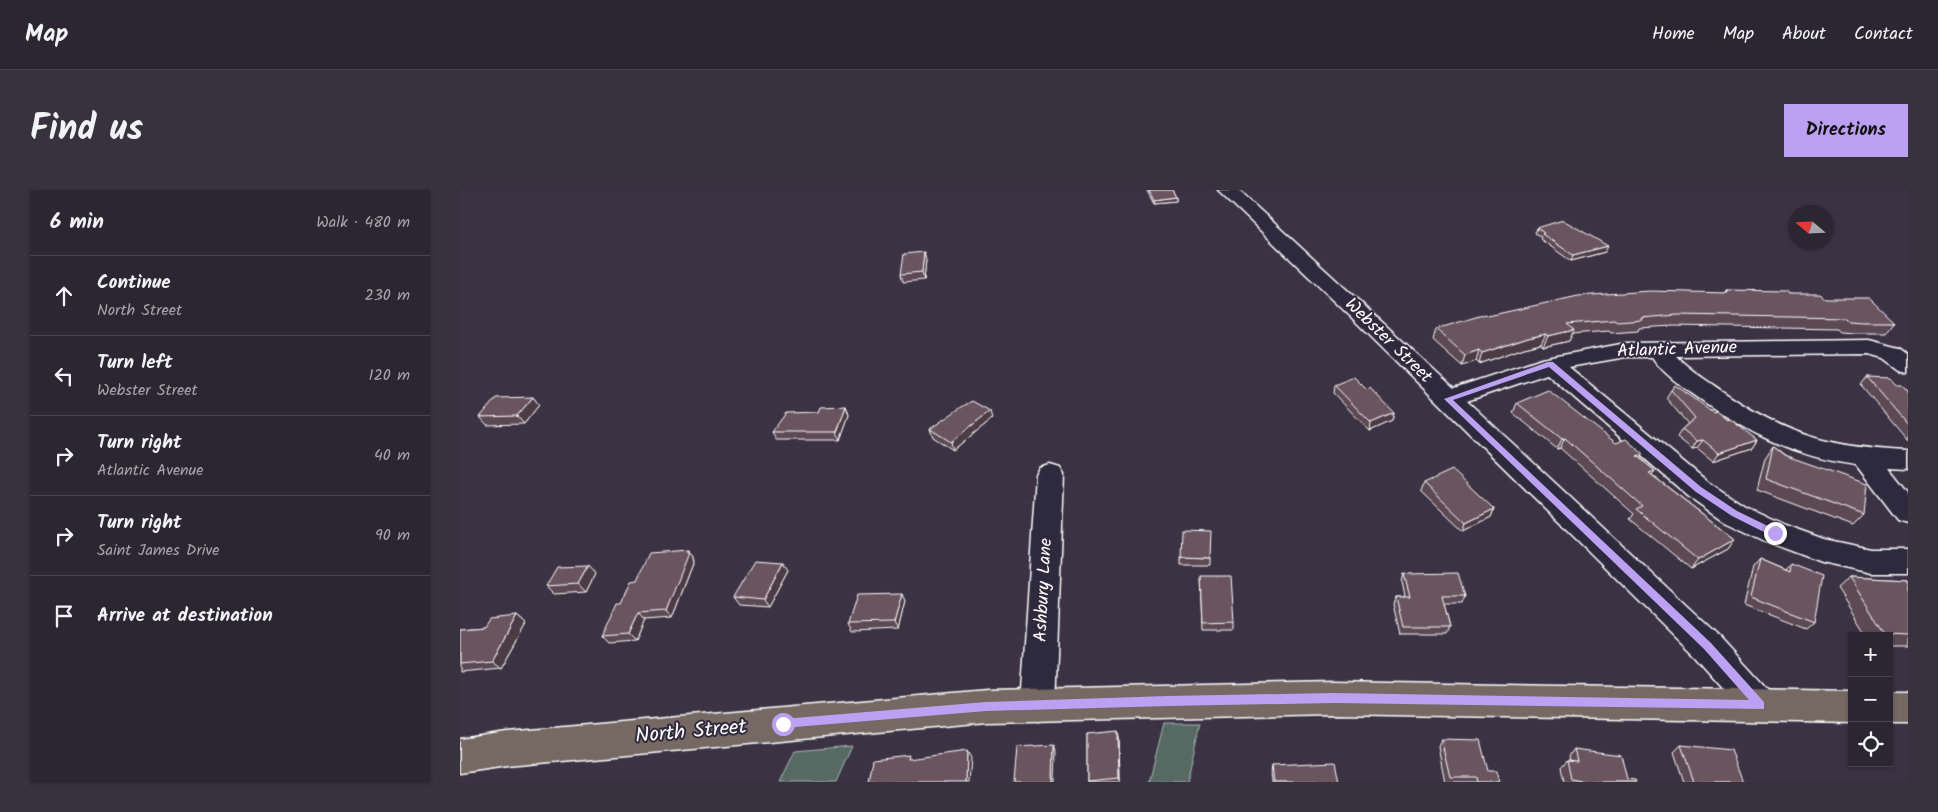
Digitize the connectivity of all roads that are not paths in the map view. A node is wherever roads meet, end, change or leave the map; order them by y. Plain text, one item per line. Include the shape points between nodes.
1 (1227, 190) edge
2 (1658, 349) junction
3 (1550, 364) junction
4 (1908, 365) edge
5 (1448, 399) junction
6 (1866, 459) junction
7 (1908, 460) edge
8 (1050, 475) dead end
9 (1908, 512) edge
10 (1908, 561) edge
11 (1038, 705) junction
12 (1760, 705) junction
13 (1848, 707) edge
14 (1893, 708) edge
15 (1908, 708) edge
16 (460, 756) edge

1 - 5 street, Webster Street
2 - 3 street, Atlantic Avenue via 1598,353
2 - 4 street, Atlantic Avenue via 1869,347 1892,353
2 - 6 street via 1674,370 1751,422 1802,445
3 - 5 street, Atlantic Avenue
3 - 10 street via 1698,490 1734,514 1821,550 1871,561
5 - 12 street, Webster Street via 1707,646
6 - 7 street
6 - 9 street
8 - 11 street, Ashbury Lane
11 - 12 main road, North Street via 1334,698
11 - 16 main road, North Street via 986,706 792,723
12 - 13 main road, North Street
14 - 15 main road

